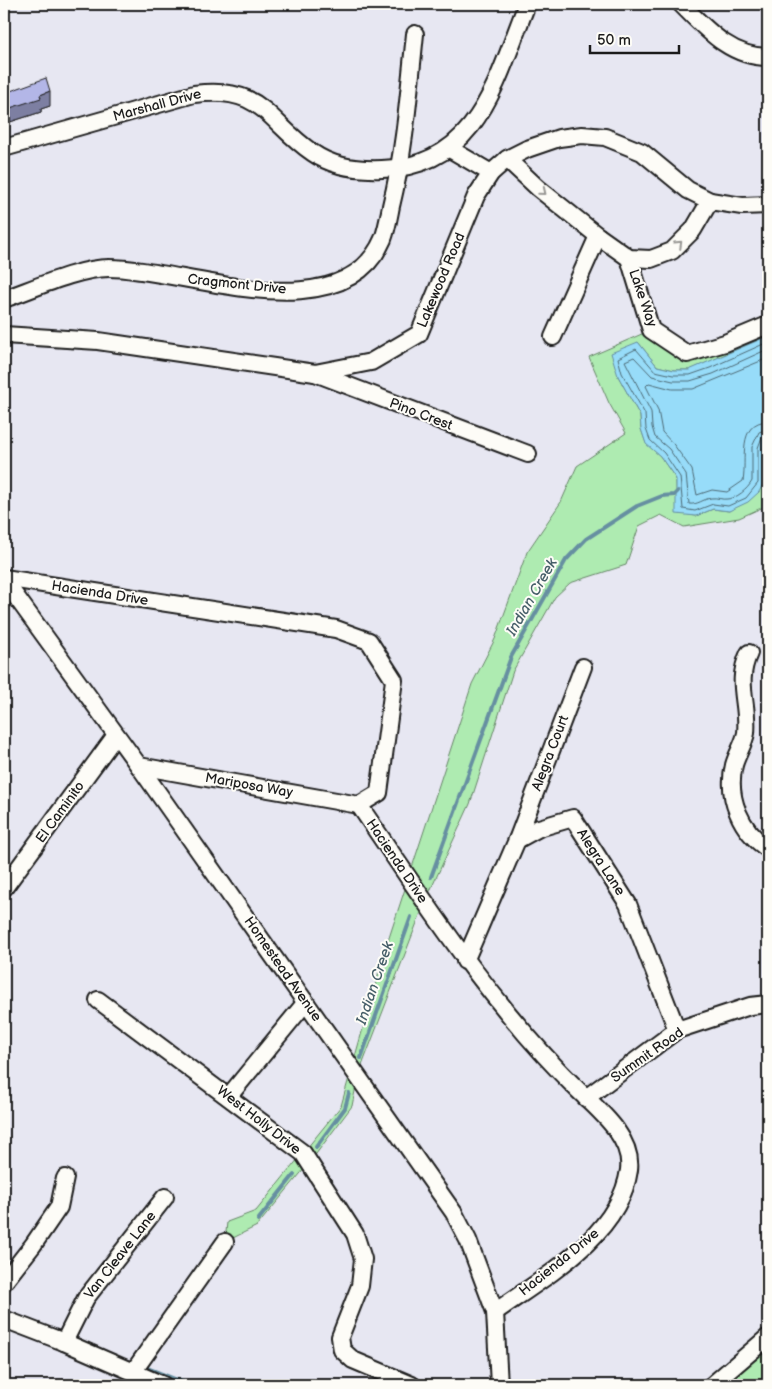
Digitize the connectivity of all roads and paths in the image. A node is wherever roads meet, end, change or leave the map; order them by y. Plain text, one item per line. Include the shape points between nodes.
1 (527, 4) edge
2 (681, 4) edge
3 (415, 34) dead end
4 (768, 57) edge
5 (4, 148) edge
6 (450, 149) junction
7 (507, 159) junction
8 (400, 169) junction
9 (491, 173) junction
10 (710, 202) junction
11 (768, 205) edge
12 (598, 236) junction
13 (629, 258) junction
14 (4, 299) edge
15 (768, 326) edge
16 (4, 335) edge
17 (553, 337) dead end
18 (314, 373) junction
19 (528, 454) dead end
20 (4, 579) edge
21 (749, 653) dead end
22 (583, 667) dead end
23 (116, 735) junction
24 (139, 766) junction
25 (359, 805) junction
26 (517, 840) junction
27 (768, 849) edge
28 (4, 888) edge
29 (465, 961) junction
30 (98, 1000) dead end
31 (306, 1002) junction
32 (768, 1004) edge
33 (677, 1030) junction
34 (229, 1096) junction
35 (586, 1098) junction
36 (65, 1178) dead end
37 (165, 1197) dead end
38 (225, 1242) dead end
39 (4, 1282) edge
40 (494, 1312) junction
41 (4, 1319) edge
42 (768, 1337) edge
43 (64, 1342) junction
44 (135, 1378) edge
45 (163, 1385) edge
46 (412, 1385) edge
47 (499, 1385) edge
48 (712, 1385) edge

1 - 6 street, Marshall Drive via 488,102
2 - 4 street via 731,48 753,57
3 - 8 street, Cragmont Drive
5 - 8 street, Marshall Drive via 194,94 219,92 255,103 312,153 325,160 360,169
6 - 8 street, Marshall Drive via 428,161
6 - 9 street
7 - 9 street, Lakewood Road
7 - 10 street, Lakewood Road via 560,138 582,134 605,137 642,152 688,190
7 -> 12 street, Lake Way
8 - 14 street, Cragmont Drive via 379,246 363,266 330,285 303,290 230,286 108,268 72,276
9 - 18 street, Lakewood Road via 476,196 419,334 371,362
10 - 11 street, Lakewood Road
13 -> 10 street, Lake Way via 652,259 672,251 692,230
12 - 13 street, Lake Way
12 - 17 street
13 - 15 street, Lake Way via 651,330 687,354
16 - 18 street, Lakewood Road via 98,341
18 - 19 street, Pino Crest
20 - 23 street, Homestead Avenue
20 - 25 street, Hacienda Drive via 336,630 369,641 394,680 378,793
21 - 27 street via 742,674 746,733 735,762 732,793 745,828
22 - 26 street, Alegra Court
23 - 24 street, Homestead Avenue
23 - 28 street, El Caminito
24 - 25 street, Mariposa Way
24 - 31 street, Homestead Avenue
25 - 29 street, Hacienda Drive
26 - 29 street
26 - 33 street, Alegra Lane via 539,828 573,818 628,904
29 - 35 street, Hacienda Drive via 547,1060
30 - 34 street, West Holly Drive
31 - 34 street
31 - 40 street, Homestead Avenue via 454,1213 468,1240
32 - 33 street, Summit Road via 750,1006
33 - 35 street, Summit Road
34 - 46 street, West Holly Drive via 303,1153 355,1234 363,1259 360,1286 340,1337 342,1350 353,1360
35 - 40 street, Hacienda Drive via 620,1135 628,1151 628,1171 616,1209 598,1234
36 - 39 street via 59,1207
37 - 43 street, Van Cleave Lane via 86,1298
38 - 44 street
40 - 47 street, Homestead Avenue
41 - 43 street
42 - 48 street
43 - 44 street
44 - 45 street

